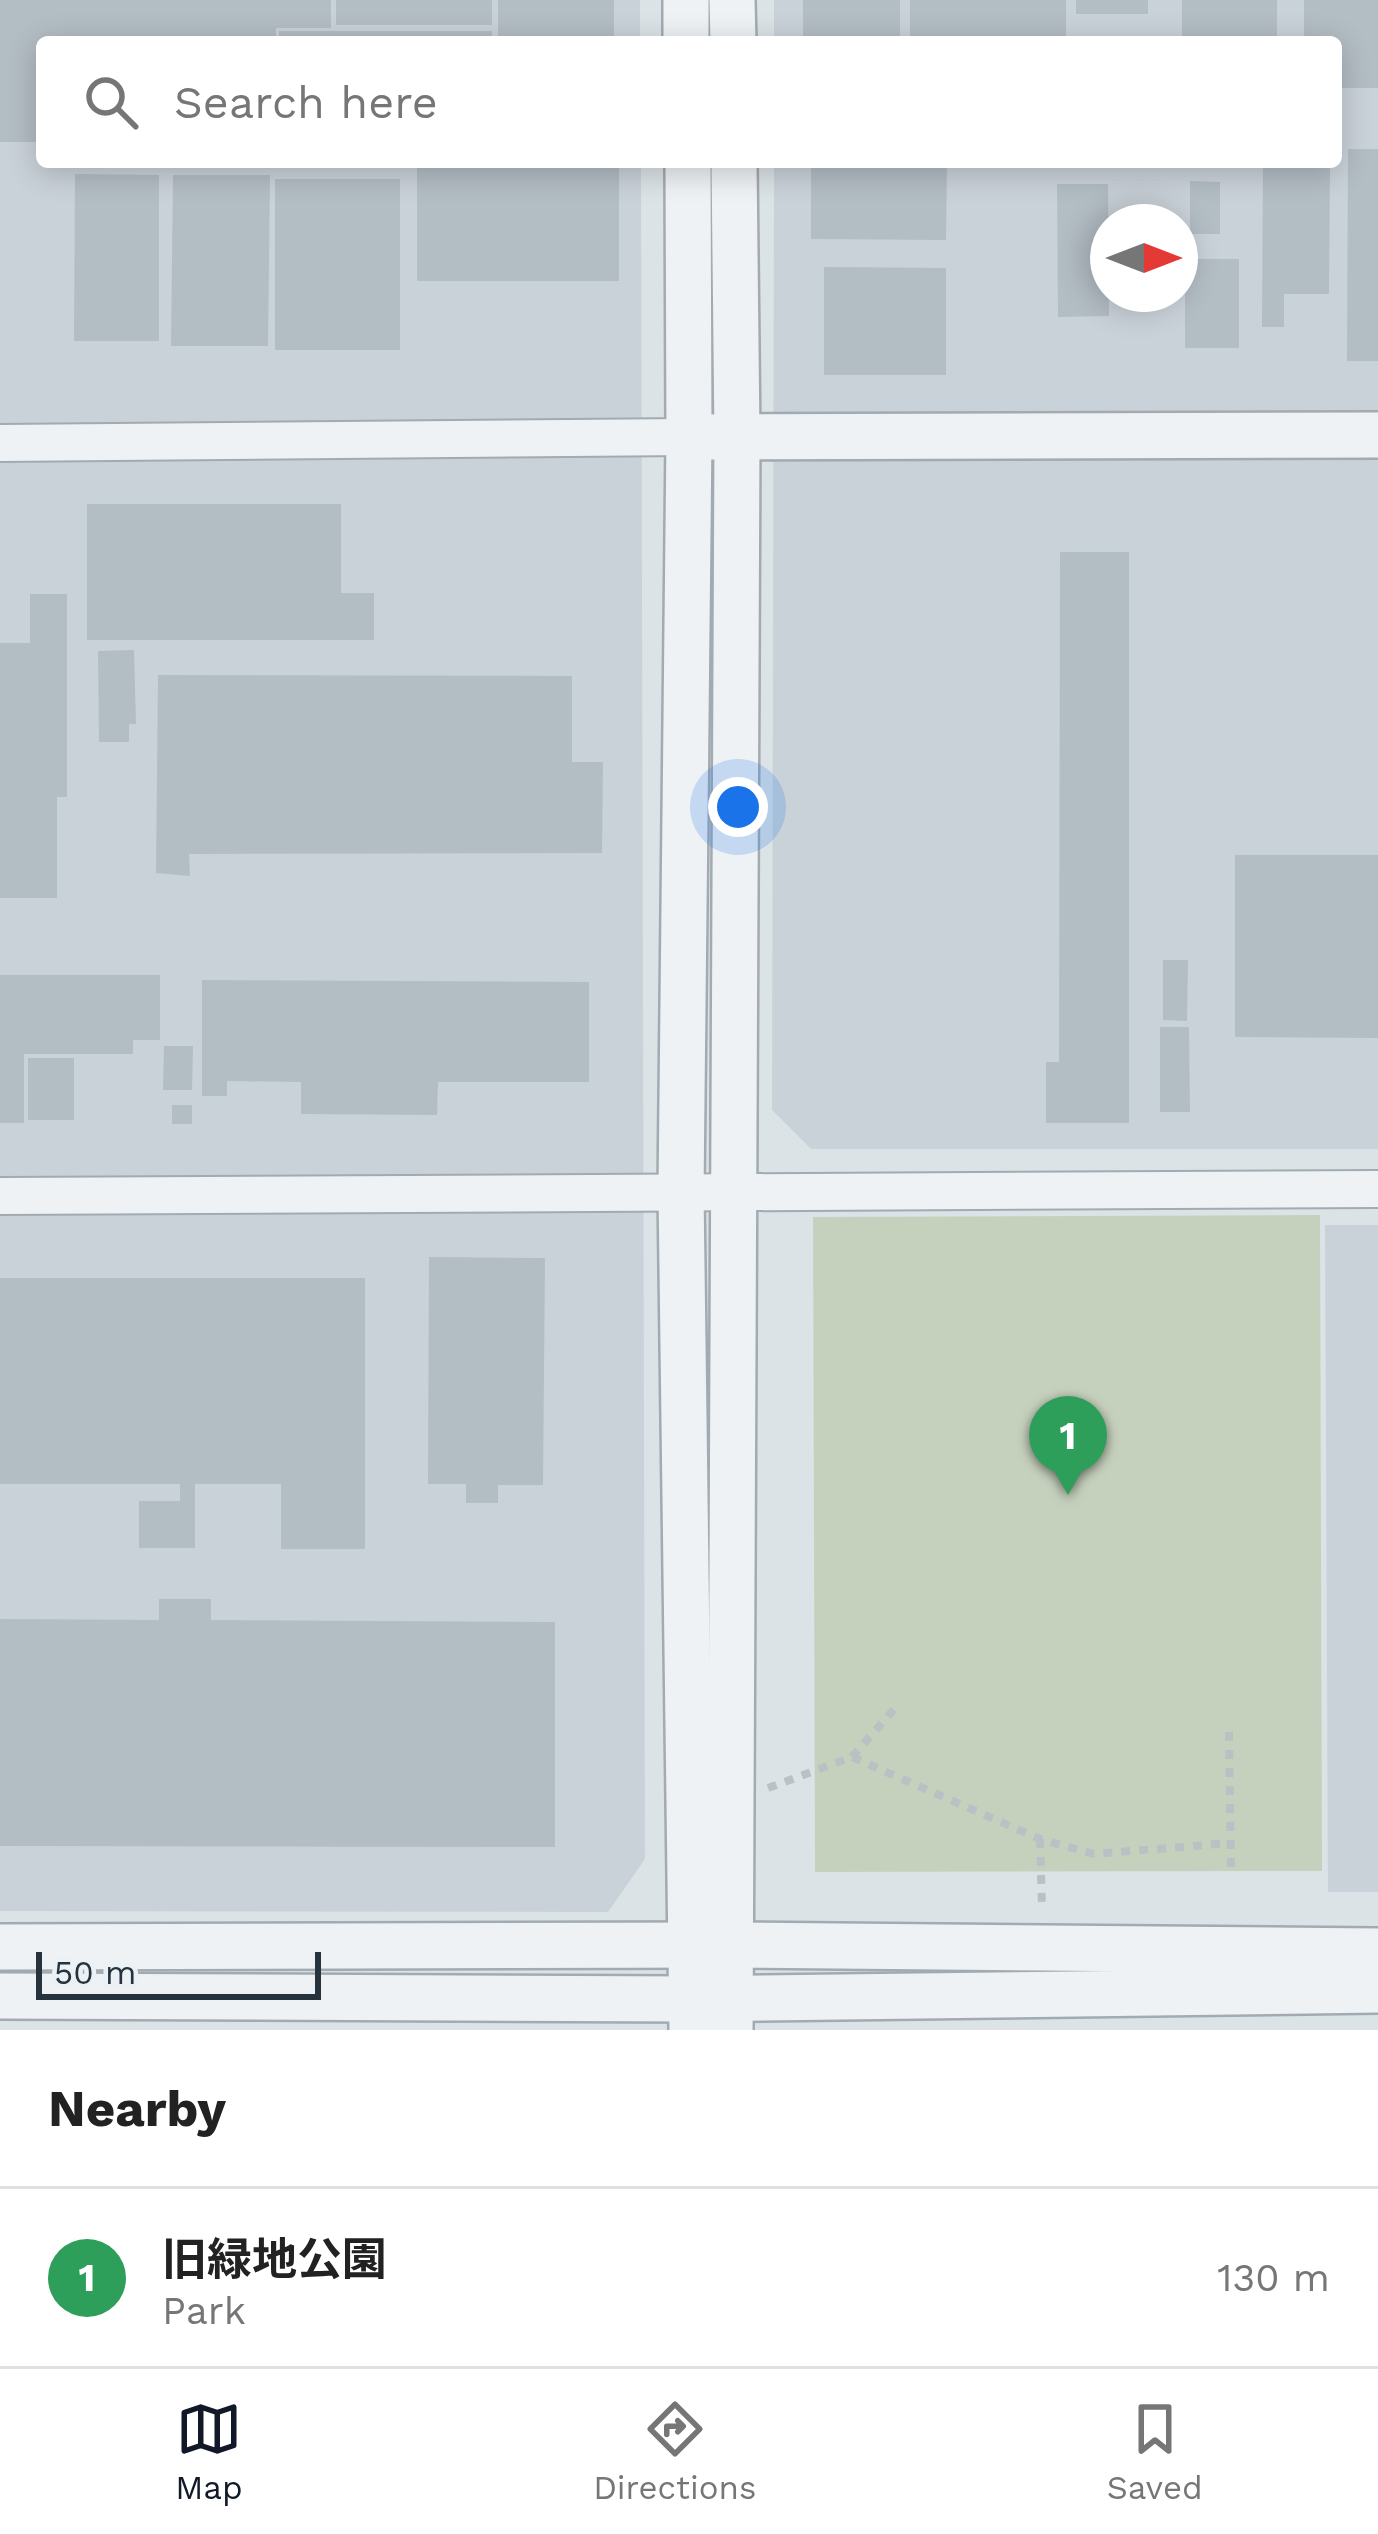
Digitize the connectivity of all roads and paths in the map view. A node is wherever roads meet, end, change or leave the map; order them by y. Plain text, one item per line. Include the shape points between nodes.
1 (686, 0) edge
2 (732, 0) edge
3 (686, 36) edge
4 (733, 36) edge
5 (688, 168) edge
6 (734, 168) edge
7 (1378, 435) edge
8 (689, 437) junction
9 (737, 437) junction
10 (0, 443) edge
11 (1378, 1190) edge
12 (681, 1192) junction
13 (733, 1193) junction
14 (0, 1196) edge
15 (897, 1706) dead end
16 (1229, 1732) dead end
17 (852, 1757) junction
18 (755, 1792) dead end
19 (1040, 1839) junction
20 (1230, 1843) junction
21 (1231, 1871) dead end
22 (1042, 1918) dead end
23 (710, 1945) junction
24 (0, 1948) edge
25 (1378, 1951) edge
26 (1378, 1990) edge
27 (0, 1996) edge
28 (711, 2014) edge

1 - 3 street
2 - 4 street
5 - 8 street
6 - 9 street
7 - 9 street
8 - 9 street
8 - 10 street
8 - 12 street
9 - 13 street
11 - 13 street
12 - 13 street
12 - 14 street
12 - 23 street
13 - 23 street
15 - 17 path
16 - 20 path
17 - 18 path
17 - 19 path
19 - 20 path via 1094,1854
19 - 22 path
20 - 21 path
23 - 24 street
23 - 25 street
23 - 28 street
26 - 28 street
27 - 28 street

